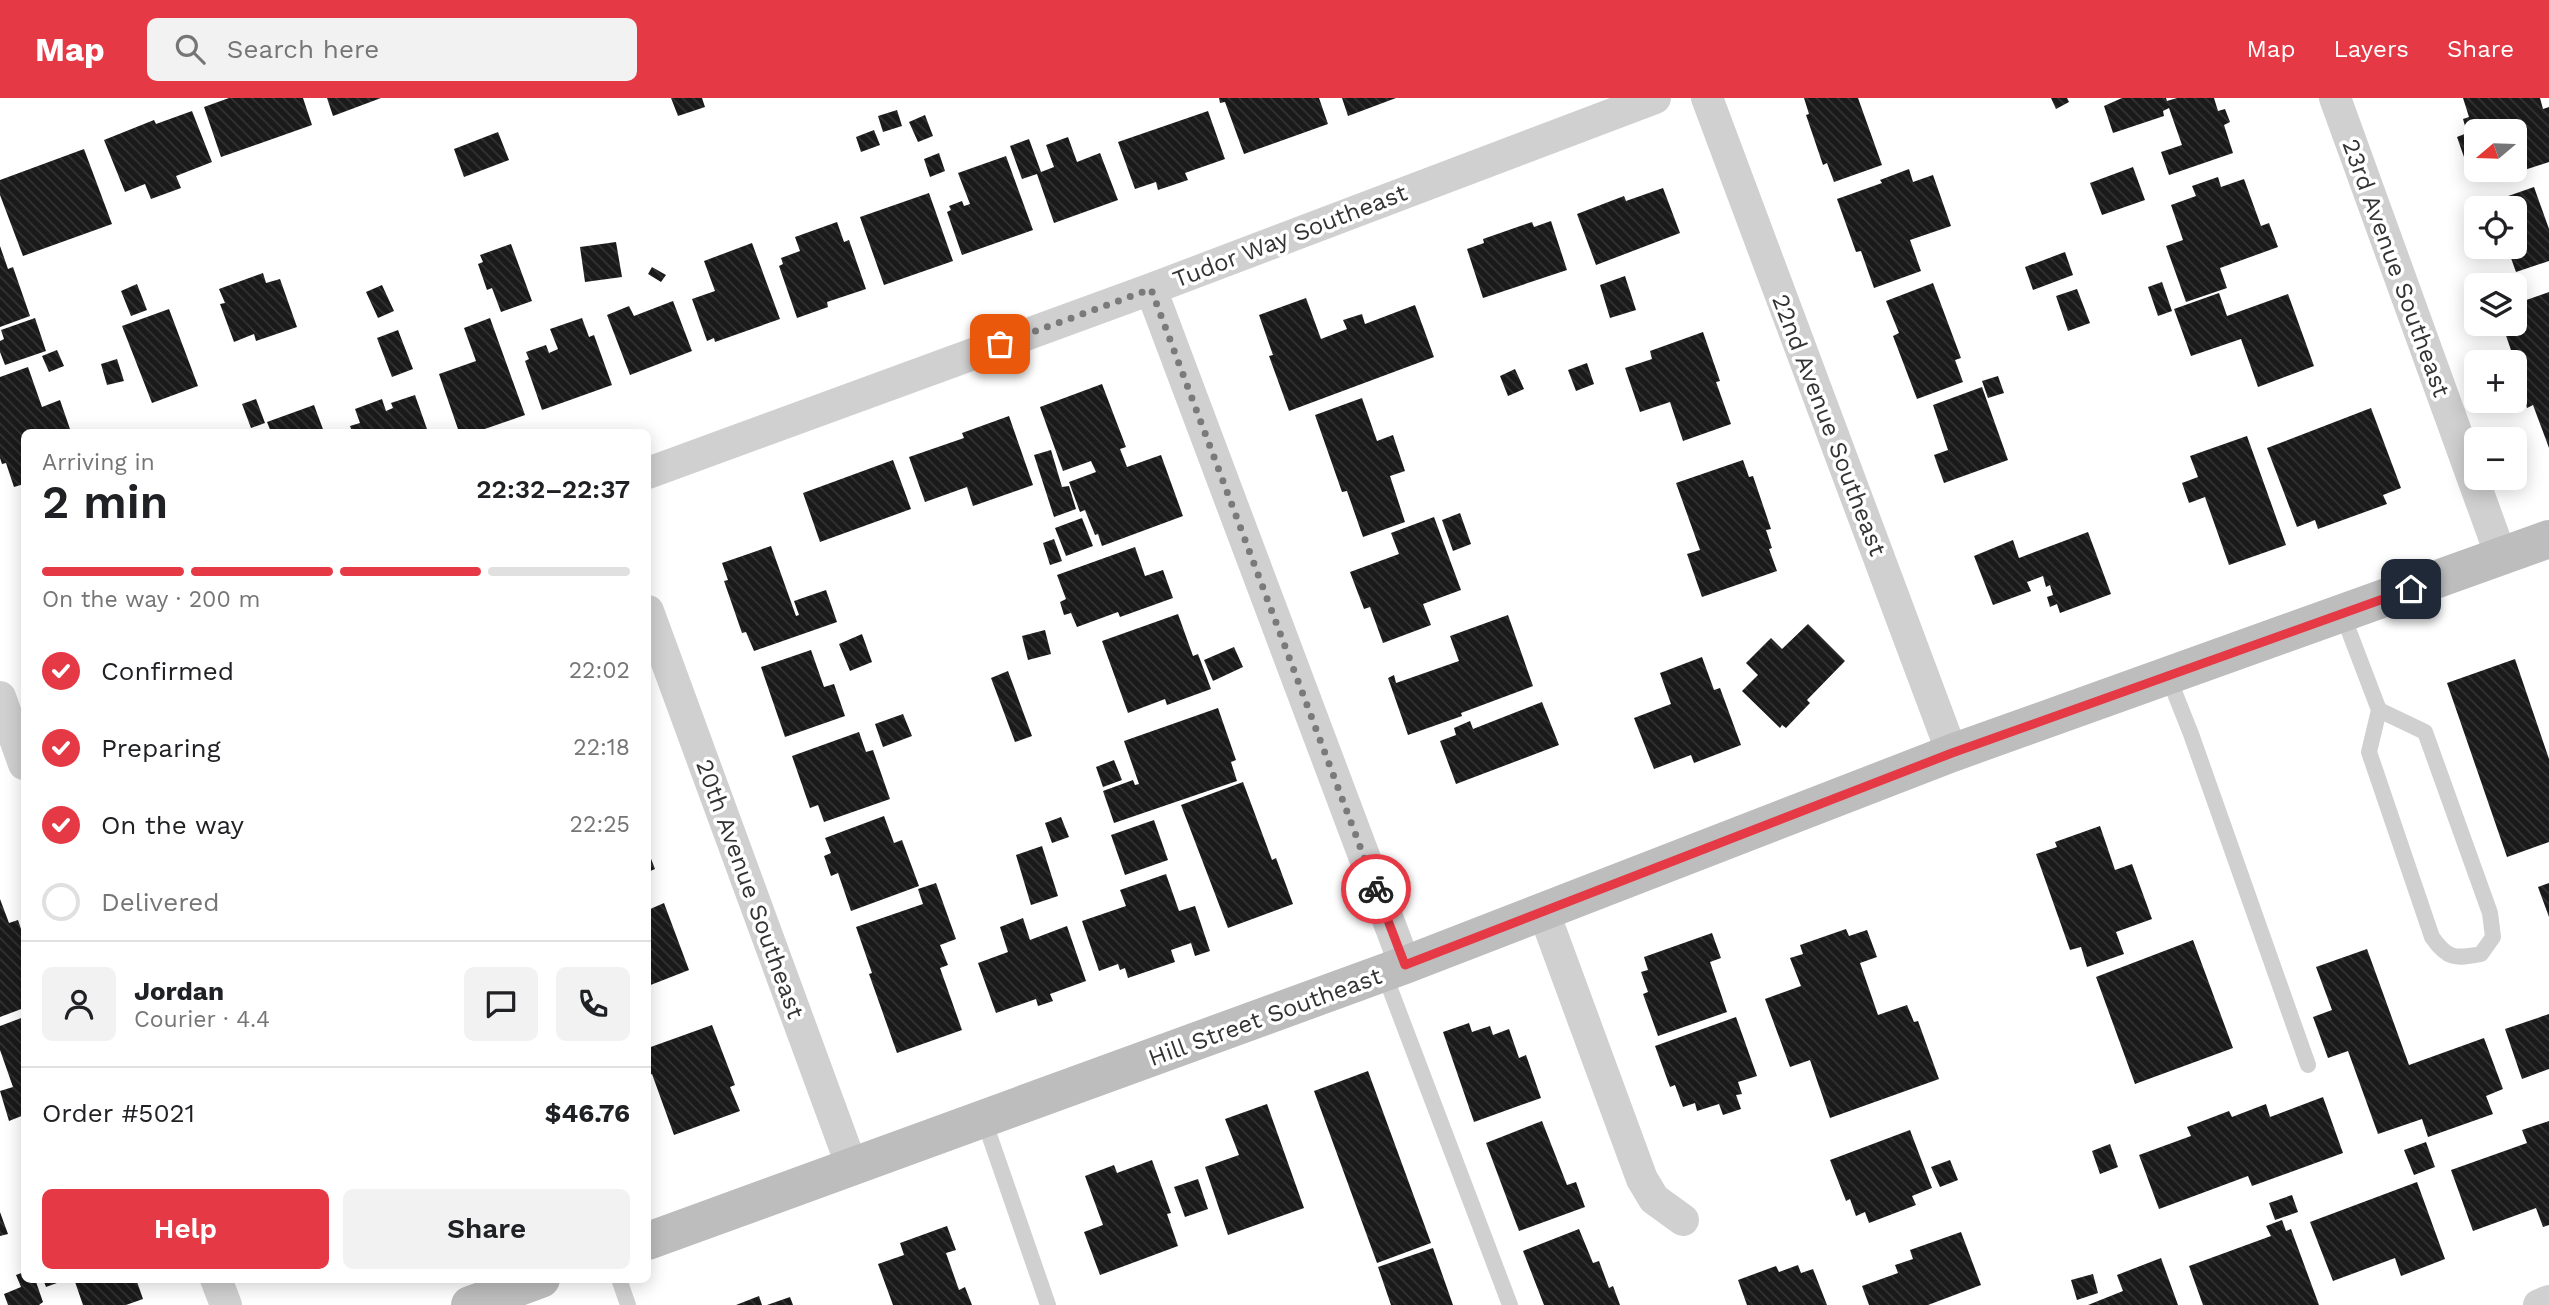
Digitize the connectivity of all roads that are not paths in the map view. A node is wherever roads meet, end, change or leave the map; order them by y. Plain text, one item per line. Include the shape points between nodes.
1 (1655, 98) edge
2 (1707, 98) edge
3 (2335, 98) edge
4 (1151, 289) junction
5 (651, 472) edge
6 (2549, 539) edge
7 (2501, 556) junction
8 (2342, 613) junction
9 (651, 619) edge
10 (2168, 676) junction
11 (9, 700) edge
12 (2379, 710) junction
13 (21, 751) edge
14 (1952, 753) junction
15 (1543, 910) junction
16 (1394, 969) junction
17 (2308, 1065) dead end
18 (984, 1120) junction
19 (852, 1167) junction
20 (1683, 1220) dead end
21 (651, 1240) edge
22 (218, 1283) edge
23 (530, 1283) edge
24 (620, 1283) edge
25 (2549, 1301) edge
26 (226, 1305) edge
27 (470, 1305) edge
28 (628, 1305) edge
29 (1048, 1305) edge
30 (1510, 1305) edge
31 (2539, 1305) edge

1 - 4 street, Tudor Way Southeast
2 - 14 street, 22nd Avenue Southeast
3 - 7 street, 23rd Avenue Southeast
4 - 5 street, Tudor Way Southeast
4 - 16 street
6 - 7 street, Hill Street Southeast
7 - 8 street, Hill Street Southeast
8 - 10 street, Hill Street Southeast
8 - 12 lane
9 - 19 street, 20th Avenue Southeast
10 - 14 street, Hill Street Southeast
10 - 17 lane
11 - 13 street
12 - 12 lane via 2425,732 2490,913 2493,937 2481,954 2460,958 2443,953 2432,937 2369,752
14 - 15 street, Hill Street Southeast
15 - 16 street, Hill Street Southeast
15 - 20 street via 1642,1179 1654,1199
16 - 18 street, Hill Street Southeast
16 - 30 lane
18 - 19 street, Hill Street Southeast
18 - 29 lane
19 - 21 street, Hill Street Southeast
22 - 26 street
23 - 27 street
24 - 28 lane
25 - 31 street

